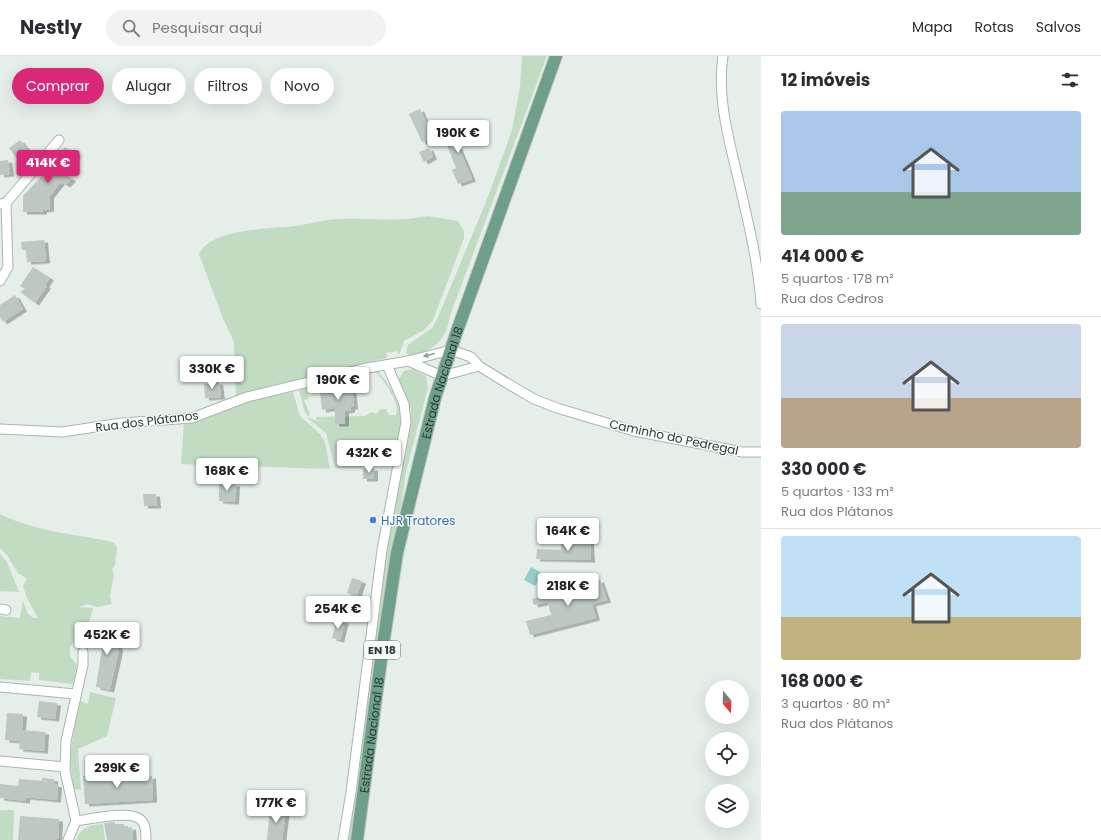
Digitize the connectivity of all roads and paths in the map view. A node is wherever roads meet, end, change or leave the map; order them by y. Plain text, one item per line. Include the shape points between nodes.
1 (556, 56) edge
2 (723, 56) edge
3 (59, 140) dead end
4 (3, 203) edge
5 (0, 281) edge
6 (761, 304) edge
7 (451, 350) junction
8 (408, 362) junction
9 (387, 365) junction
10 (479, 366) junction
11 (442, 376) junction
12 (0, 429) edge
13 (761, 452) edge
14 (83, 652) dead end
15 (0, 687) edge
16 (76, 694) junction
17 (0, 761) edge
18 (65, 767) junction
19 (76, 821) junction
20 (68, 840) edge
21 (146, 840) edge
22 (343, 840) edge
23 (357, 840) edge

1 - 7 main road, Estrada Nacional 18 / EN 18
2 - 6 street via 721,67 727,129 754,245
3 - 4 street
4 - 5 street via 8,267
7 -> 8 street, Rua dos Plátanos
7 - 10 street, Caminho do Pedregal via 471,357
7 - 11 main road, Estrada Nacional 18 / EN 18
8 - 9 street, Rua dos Plátanos
8 - 11 street
9 - 12 street, Rua dos Plátanos via 247,397 192,418 122,423 62,432
9 - 22 street via 404,404 406,422 382,550
10 - 11 street
10 - 13 street, Caminho do Pedregal via 534,399 557,408 634,431 742,452
11 - 23 main road, Estrada Nacional 18 / EN 18 via 397,553
14 - 16 street via 83,665
15 - 16 street
16 - 18 street via 66,741
17 - 18 street
18 - 19 street
19 - 20 street
19 - 21 street via 138,817 143,823

